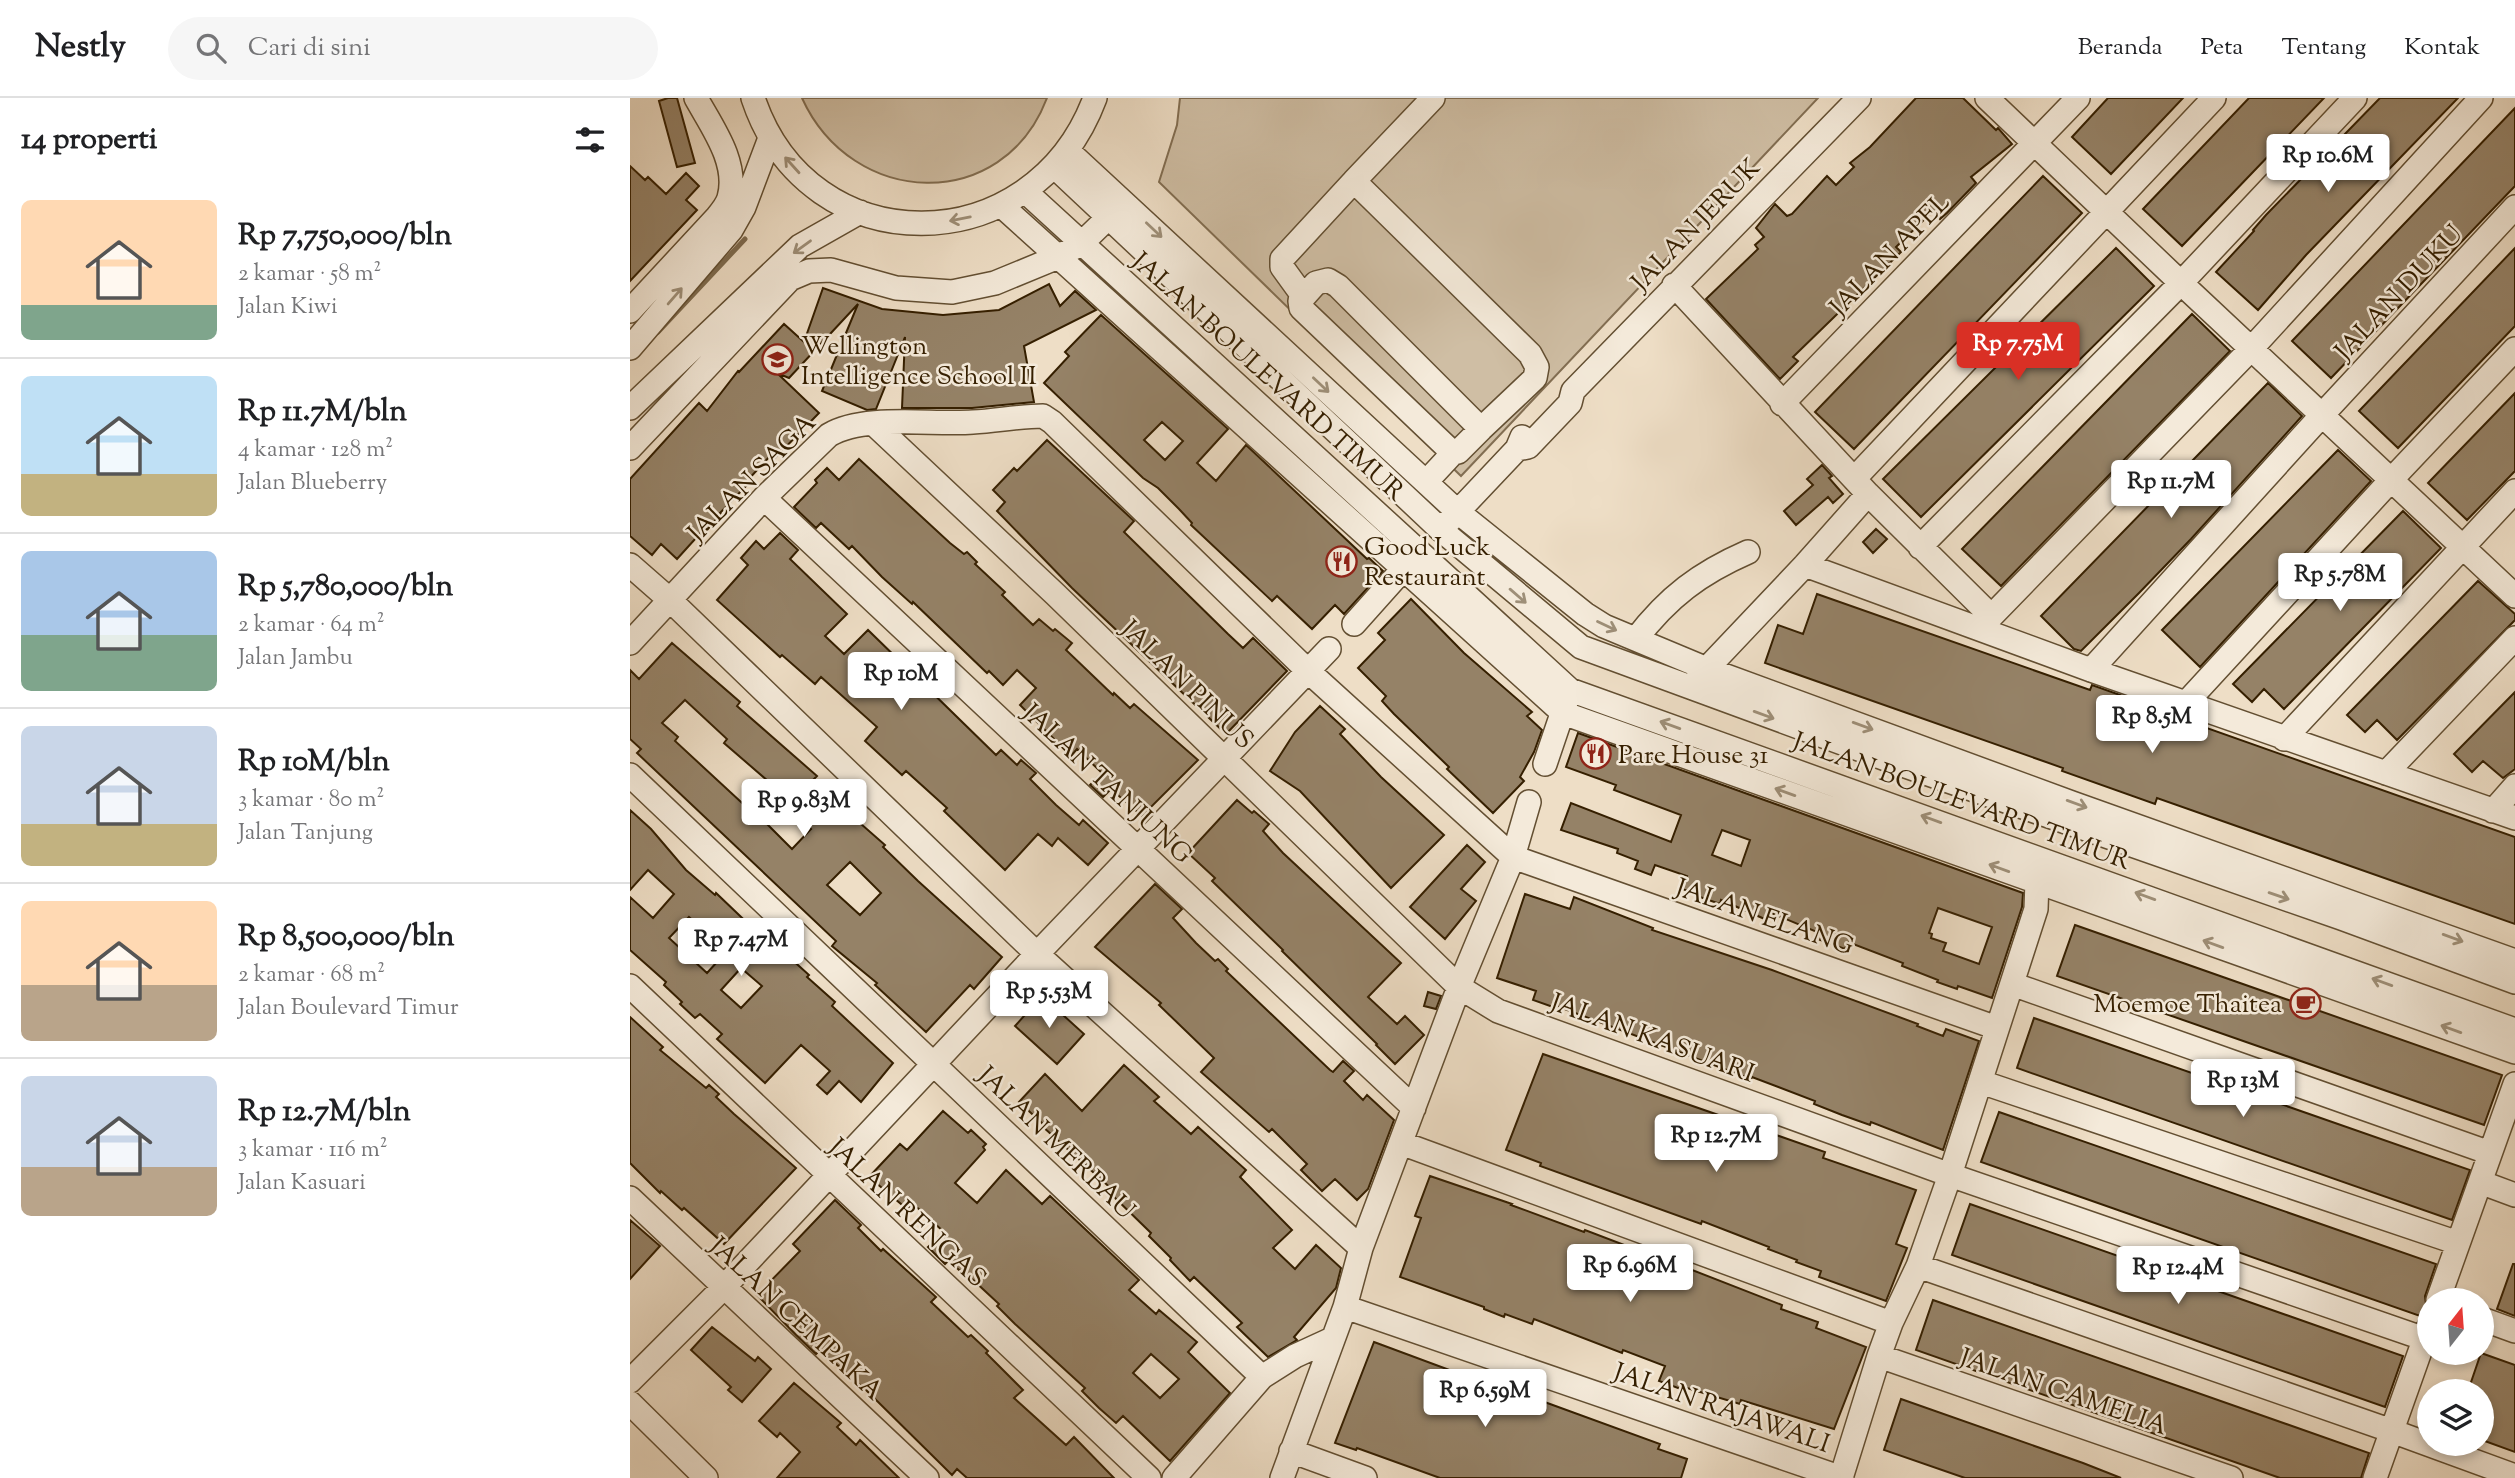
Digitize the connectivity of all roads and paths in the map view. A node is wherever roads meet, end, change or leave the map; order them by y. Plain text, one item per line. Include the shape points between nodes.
1 (696, 98) edge
2 (752, 98) edge
3 (1095, 98) edge
4 (1433, 98) edge
5 (1858, 98) edge
6 (1987, 98) edge
7 (2078, 98) edge
8 (2214, 98) edge
9 (2355, 98) edge
10 (2481, 98) edge
11 (771, 138) junction
12 (2036, 142) junction
13 (1062, 159) junction
14 (1354, 181) junction
15 (1026, 192) junction
16 (1002, 206) junction
17 (2515, 208) edge
18 (1117, 210) junction
19 (2106, 210) junction
20 (860, 212) junction
21 (1082, 243) junction
22 (1058, 257) junction
23 (2181, 283) junction
24 (1674, 285) junction
25 (1303, 296) junction
26 (630, 311) edge
27 (630, 348) edge
28 (2251, 349) junction
29 (2515, 349) edge
30 (1782, 404) junction
31 (630, 408) edge
32 (2322, 415) junction
33 (874, 424) junction
34 (1481, 429) junction
35 (630, 448) edge
36 (1453, 453) junction
37 (2391, 480) junction
38 (1426, 482) junction
39 (1861, 486) junction
40 (2515, 491) edge
41 (764, 498) junction
42 (1458, 512) junction
43 (1441, 530) junction
44 (2462, 546) junction
45 (1920, 547) junction
46 (1420, 551) junction
47 (1748, 552) dead end
48 (630, 565) edge
49 (1805, 565) junction
50 (1404, 568) junction
51 (2515, 596) edge
52 (670, 600) junction
53 (1985, 622) junction
54 (1354, 624) dead end
55 (2515, 638) edge
56 (1636, 639) junction
57 (630, 643) edge
58 (1329, 649) dead end
59 (1707, 669) junction
60 (2091, 670) junction
61 (1308, 671) junction
62 (1688, 687) junction
63 (1570, 690) junction
64 (2185, 704) junction
65 (1563, 713) junction
66 (2284, 739) junction
67 (1225, 760) junction
68 (1545, 764) dead end
69 (2386, 773) junction
70 (630, 775) edge
71 (2515, 786) edge
72 (1529, 802) dead end
73 (2504, 815) edge
74 (1138, 851) junction
75 (1513, 857) junction
76 (2043, 859) junction
77 (2066, 867) junction
78 (2045, 884) junction
79 (2344, 909) junction
80 (2264, 951) junction
81 (1037, 954) junction
82 (2515, 961) edge
83 (2515, 982) edge
84 (2012, 984) junction
85 (630, 986) edge
86 (1459, 987) junction
87 (1997, 1028) junction
88 (2515, 1030) edge
89 (2515, 1052) edge
90 (934, 1064) junction
91 (1981, 1082) junction
92 (2515, 1084) edge
93 (1414, 1108) junction
94 (2515, 1109) edge
95 (1401, 1143) junction
96 (2490, 1153) junction
97 (1950, 1175) junction
98 (829, 1176) junction
99 (2488, 1185) junction
100 (2515, 1195) edge
101 (630, 1198) edge
102 (2458, 1244) junction
103 (1361, 1248) junction
104 (1918, 1266) junction
105 (724, 1287) junction
106 (2442, 1288) edge
107 (2451, 1288) edge
108 (1345, 1307) junction
109 (1891, 1323) junction
110 (2494, 1323) edge
111 (2515, 1331) edge
112 (2417, 1336) edge
113 (1332, 1339) junction
114 (1879, 1356) junction
115 (2418, 1365) edge
116 (1262, 1377) junction
117 (630, 1381) edge
118 (630, 1403) edge
119 (2396, 1432) junction
120 (1291, 1451) junction
121 (2515, 1476) edge
122 (706, 1478) edge
123 (927, 1478) edge
124 (1149, 1478) edge
125 (1174, 1478) edge
126 (1282, 1478) edge
127 (1365, 1478) edge
128 (1841, 1478) edge
129 (2231, 1478) edge
130 (2375, 1478) edge
131 (2384, 1478) edge

1 - 26 street via 727,157 732,183 729,201
2 - 11 street
3 - 13 street
4 - 14 street
5 - 24 street, JALAN JERUK
6 - 12 street
7 - 12 street, JALAN APEL
8 - 19 street
9 - 23 street
10 - 28 street
20 -> 11 street via 825,194 795,169
27 -> 11 street via 731,230
12 - 19 street
12 - 30 street, JALAN APEL
13 - 15 street
13 - 18 street, JALAN BOULEVARD TIMUR
14 - 25 street via 1282,259 1282,267
14 - 34 street via 1530,354 1537,367 1535,378
15 - 16 street
15 - 21 street, JALAN BOULEVARD TIMUR
16 -> 20 street via 946,222 888,220
16 - 22 street
17 - 32 street, JALAN DUKU
18 - 21 street
18 -> 38 street, JALAN BOULEVARD TIMUR
18 - 43 street, JALAN BOULEVARD TIMUR
19 - 23 street
19 - 39 street
20 -> 31 street via 800,246
21 - 22 street
21 - 46 street, JALAN BOULEVARD TIMUR
22 - 35 street via 995,283 952,292 896,288 831,270 809,271 790,279
22 - 50 street
23 - 28 street
23 - 45 street
24 - 30 street
24 - 42 street, JALAN JERUK via 1573,391 1561,395
25 - 34 street via 1328,279 1338,286
25 - 36 street via 1301,308
28 - 32 street
28 - 53 street
29 - 37 street
30 - 39 street
32 - 37 street
32 - 60 street, JALAN DUKU
33 - 41 street, JALAN SAGA via 848,426 829,435
33 - 61 street, JALAN SAGA via 971,423 1038,416 1052,422
33 - 67 street, JALAN PINUS
34 - 36 street
36 - 38 street
37 - 44 street
37 - 64 street
38 - 42 street, JALAN BOULEVARD TIMUR
39 - 45 street
39 - 49 street
40 - 44 street
41 - 52 street, JALAN SAGA
41 - 74 street, JALAN TANJUNG
42 - 43 street, JALAN JERUK
42 -> 56 street, JALAN BOULEVARD TIMUR via 1585,614
43 - 46 street, JALAN JERUK
43 -> 62 street, JALAN BOULEVARD TIMUR via 1581,647
44 - 51 street
44 - 66 street
45 - 53 street
46 - 50 street, JALAN JERUK
46 - 63 street, JALAN BOULEVARD TIMUR
47 - 56 street via 1694,580
48 - 52 street
49 - 53 street
49 - 59 street
50 - 54 street, JALAN JERUK
50 - 65 street
52 - 57 street, JALAN SAGA
52 - 81 street
53 - 60 street
55 - 69 street
56 - 59 street, JALAN BOULEVARD TIMUR
58 - 61 street
59 - 62 street
59 -> 79 street, JALAN BOULEVARD TIMUR
60 - 64 street
61 - 67 street
61 - 75 street
62 -> 79 street, JALAN BOULEVARD TIMUR via 1894,762
63 - 65 street
76 -> 63 street, JALAN BOULEVARD TIMUR
64 - 66 street
65 - 68 street
78 -> 65 street
66 - 69 street
67 - 74 street
67 - 86 street, JALAN PINUS
69 - 73 street
70 - 90 street, JALAN MERBAU
71 - 73 street
72 - 75 street
74 - 81 street
74 - 93 street, JALAN TANJUNG
75 - 86 street
75 - 87 street, JALAN ELANG
76 - 77 street, JALAN BOULEVARD TIMUR
76 - 78 street
77 - 78 street
80 -> 77 street, JALAN BOULEVARD TIMUR
80 -> 78 street
78 - 84 street
79 -> 82 street, JALAN BOULEVARD TIMUR
79 - 83 street, JALAN BOULEVARD TIMUR
88 -> 80 street, JALAN BOULEVARD TIMUR
89 -> 80 street
81 - 90 street
81 - 103 street
84 - 87 street
84 - 96 street
85 - 98 street, JALAN RENGAS
86 - 93 street
86 - 97 street, JALAN KASUARI via 1498,1011
87 - 91 street
90 - 98 street
90 - 116 street, JALAN MERBAU
91 - 97 street
91 - 102 street
92 - 96 street
93 - 95 street
94 - 99 street
95 - 103 street
95 - 109 street
96 - 102 street
97 - 104 street
97 - 112 street, JALAN KASUARI
98 - 105 street
98 - 124 street, JALAN RENGAS
99 - 100 street
99 - 107 street
101 - 105 street, JALAN CEMPAKA
102 - 106 street
103 - 108 street
104 - 109 street
104 - 119 street
105 - 117 street
105 - 123 street, JALAN CEMPAKA
108 - 113 street
108 - 128 street, JALAN RAJAWALI
109 - 114 street
110 - 111 street
113 - 116 street
113 - 120 street
114 - 128 street
114 - 129 street, JALAN CAMELIA
115 - 119 street
116 - 125 street
118 - 122 street
119 - 121 street
119 - 130 street
119 - 131 street
120 - 126 street
120 - 127 street

